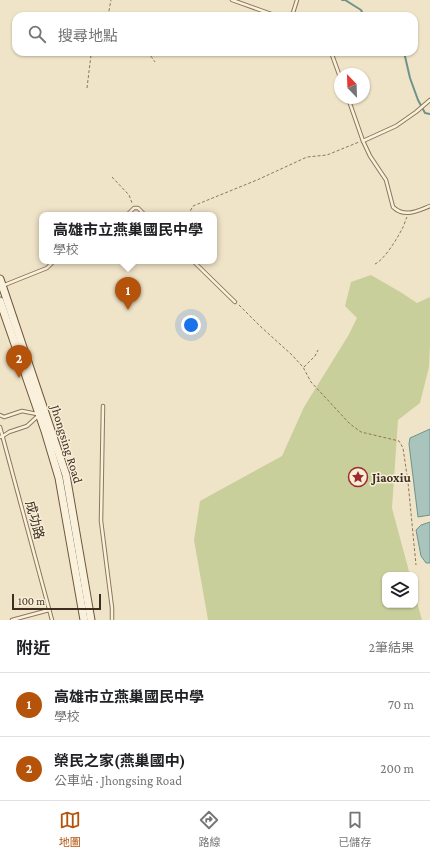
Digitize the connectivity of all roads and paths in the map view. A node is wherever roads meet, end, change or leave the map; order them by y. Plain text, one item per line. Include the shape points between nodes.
1 (111, 0) edge
2 (232, 0) edge
3 (297, 0) edge
4 (109, 12) edge
5 (266, 12) edge
6 (293, 12) edge
7 (91, 56) edge
8 (151, 56) edge
9 (332, 56) edge
10 (155, 62) dead end
11 (337, 68) edge
12 (87, 88) dead end
13 (430, 100) edge
14 (350, 104) edge
15 (363, 140) junction
16 (112, 177) dead end
17 (430, 206) edge
18 (134, 208) junction
19 (130, 212) edge
20 (143, 212) edge
21 (190, 212) edge
22 (408, 213) junction
23 (51, 264) edge
24 (196, 264) edge
25 (375, 264) dead end
26 (1, 284) edge
27 (0, 301) edge
28 (235, 302) joint
29 (318, 350) dead end
30 (303, 367) junction
31 (103, 406) dead end
32 (42, 413) junction
33 (0, 415) edge
34 (0, 427) edge
35 (1, 437) edge
36 (416, 565) dead end
37 (49, 610) junction
38 (12, 620) edge
39 (52, 620) edge
40 (84, 620) edge
41 (91, 620) edge
42 (112, 620) edge

1 - 4 path
2 - 5 lane
3 - 6 lane
7 - 12 path
8 - 10 path
9 - 11 lane
13 - 15 lane via 396,126
14 - 15 lane
15 - 21 path via 327,156 307,157 193,206
15 - 22 lane via 386,180 393,207
16 - 18 path via 129,195
17 - 22 lane
18 - 19 lane
18 - 20 lane
22 - 25 path via 403,228 387,253
23 - 26 lane via 47,268
24 - 28 lane
26 - 32 main road, Jhongsing Road
27 - 32 main road, Jhongsing Road
28 - 30 path
29 - 30 path
30 - 36 path via 311,382 350,424 361,432 399,441 403,448
31 - 42 lane via 101,521
32 - 33 lane via 22,411 4,417
32 - 35 lane via 27,426
32 - 40 main road, Jhongsing Road via 59,478
32 - 41 main road, Jhongsing Road via 66,475
34 - 35 lane, 成功路
35 - 37 lane, 成功路
37 - 38 lane
37 - 39 lane, 成功路

